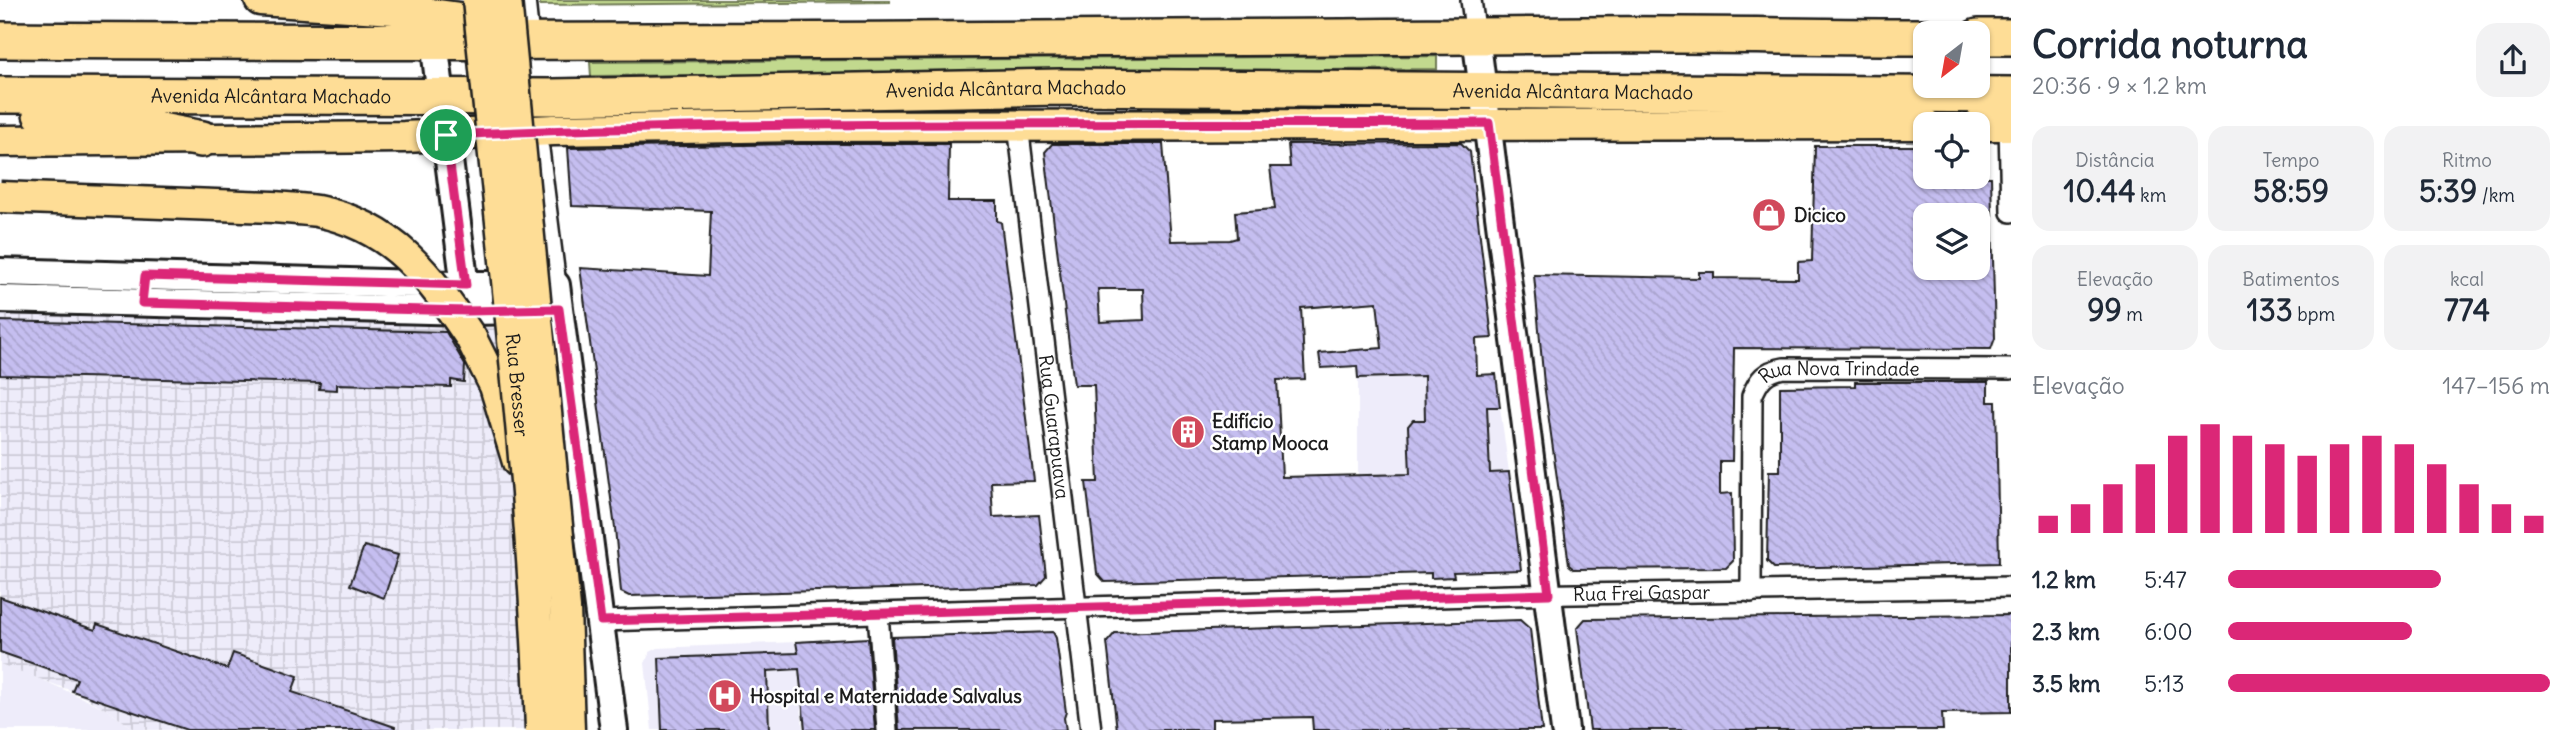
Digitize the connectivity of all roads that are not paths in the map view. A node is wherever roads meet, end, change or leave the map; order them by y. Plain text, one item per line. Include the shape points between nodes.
1 (260, 0) edge
2 (478, 0) edge
3 (506, 0) edge
4 (1471, 0) edge
5 (345, 3) edge
6 (526, 14) edge
7 (431, 18) edge
8 (1476, 36) junction
9 (1913, 37) edge
10 (1990, 37) edge
11 (2011, 37) edge
12 (0, 40) edge
13 (586, 43) junction
14 (1484, 89) junction
15 (0, 95) edge
16 (443, 97) junction
17 (0, 107) edge
18 (2010, 115) edge
19 (1990, 121) edge
20 (1489, 123) junction
21 (1913, 124) edge
22 (1018, 125) junction
23 (446, 135) junction
24 (202, 139) junction
25 (0, 141) edge
26 (539, 149) dead end
27 (0, 197) edge
28 (2011, 212) edge
29 (5, 272) edge
30 (145, 276) junction
31 (301, 281) junction
32 (466, 285) junction
33 (558, 297) junction
34 (5, 299) edge
35 (142, 303) junction
36 (301, 307) junction
37 (467, 311) junction
38 (2011, 369) edge
39 (528, 495) junction
40 (2011, 587) edge
41 (1751, 592) junction
42 (1549, 594) junction
43 (1076, 608) junction
44 (878, 614) junction
45 (601, 621) junction
46 (541, 730) edge
47 (569, 730) edge
48 (614, 730) edge
49 (887, 730) edge
50 (1091, 730) edge
51 (1566, 730) edge

1 - 5 main road
2 - 39 main road, Rua Bresser, bridge
3 - 47 main road, Rua Bresser, bridge via 565,608
4 - 8 street
5 - 7 main road
6 - 7 main road
6 - 13 main road
7 - 12 highway
7 - 13 highway
7 - 16 street
8 - 9 highway
8 - 13 highway
8 - 14 street
10 - 11 highway
14 - 16 highway, Avenida Alcântara Machado via 1061,87
14 - 18 highway, Avenida Alcântara Machado
14 - 20 street
15 - 16 highway, Avenida Alcântara Machado
16 - 23 street
17 - 24 highway
18 - 19 main road
18 - 28 street
20 - 21 main road, Avenida Alcântara Machado
20 - 22 main road, Avenida Alcântara Machado
20 - 42 street
22 - 23 main road, Avenida Alcântara Machado via 581,129
22 - 43 street, Rua Guarapuava
23 - 24 main road, Avenida Alcântara Machado
23 - 32 street
24 - 25 main road, Avenida Alcântara Machado
26 - 33 street
27 - 39 main road, bridge via 284,208 356,222 386,238 437,287 471,338 495,386
29 - 30 street
29 - 34 street
30 - 31 street
30 - 35 street
31 - 32 street
31 - 36 street
32 - 33 street
32 - 37 street
33 - 37 street
33 - 45 street
34 - 35 street
35 - 36 street
36 - 37 street
38 - 41 street, Rua Nova Trindade via 1784,368 1762,376 1752,396
39 - 46 main road, Rua Bresser, bridge
40 - 41 street, Rua Frei Gaspar
41 - 42 street, Rua Frei Gaspar
42 - 43 street, Rua Frei Gaspar
42 - 51 street
43 - 44 street, Rua Frei Gaspar
43 - 50 street, Rua Guarapuava
44 - 45 street, Rua Frei Gaspar
44 - 49 street
45 - 48 street

